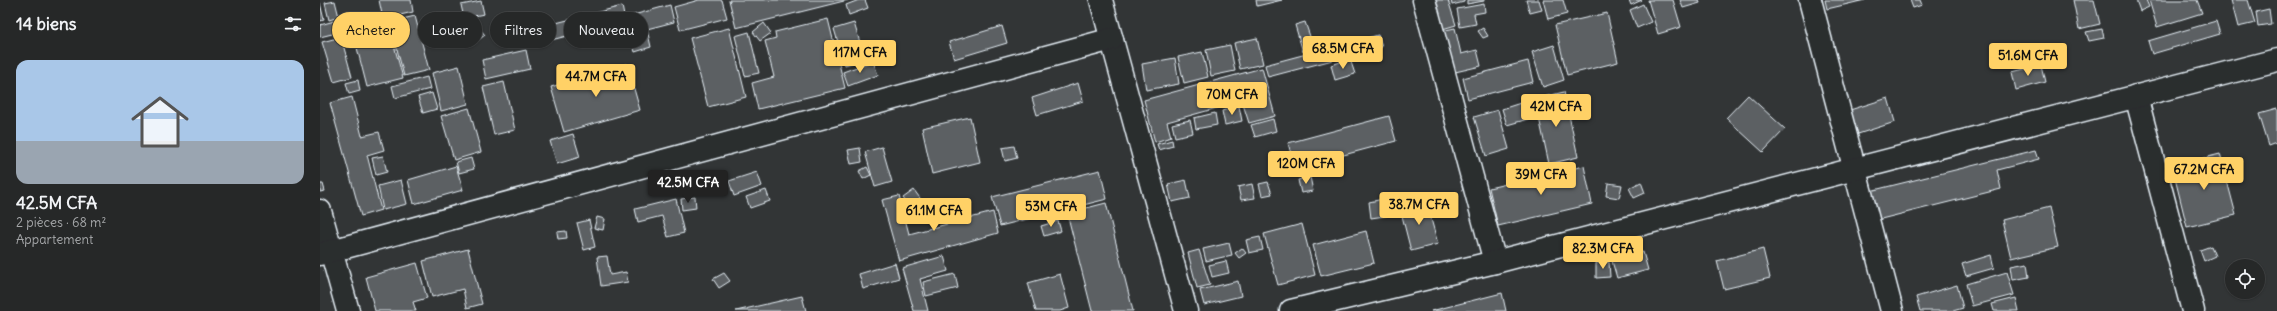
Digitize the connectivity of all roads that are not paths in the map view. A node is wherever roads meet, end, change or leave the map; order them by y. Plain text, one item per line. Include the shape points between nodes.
1 (1101, 0) edge
2 (1424, 0) edge
3 (1810, 0) edge
4 (1112, 39) junction
5 (2277, 60) edge
6 (2136, 96) junction
7 (1855, 169) junction
8 (320, 211) edge
9 (326, 253) edge
10 (1495, 262) junction
11 (348, 311) edge
12 (1186, 311) edge
13 (1291, 311) edge
14 (1892, 311) edge
15 (2193, 311) edge

1 - 4 street
2 - 10 street
3 - 7 street
4 - 9 street
4 - 12 street
5 - 6 street
6 - 7 street
6 - 15 street
7 - 10 street
7 - 14 street
8 - 9 street
9 - 11 street
10 - 13 street

